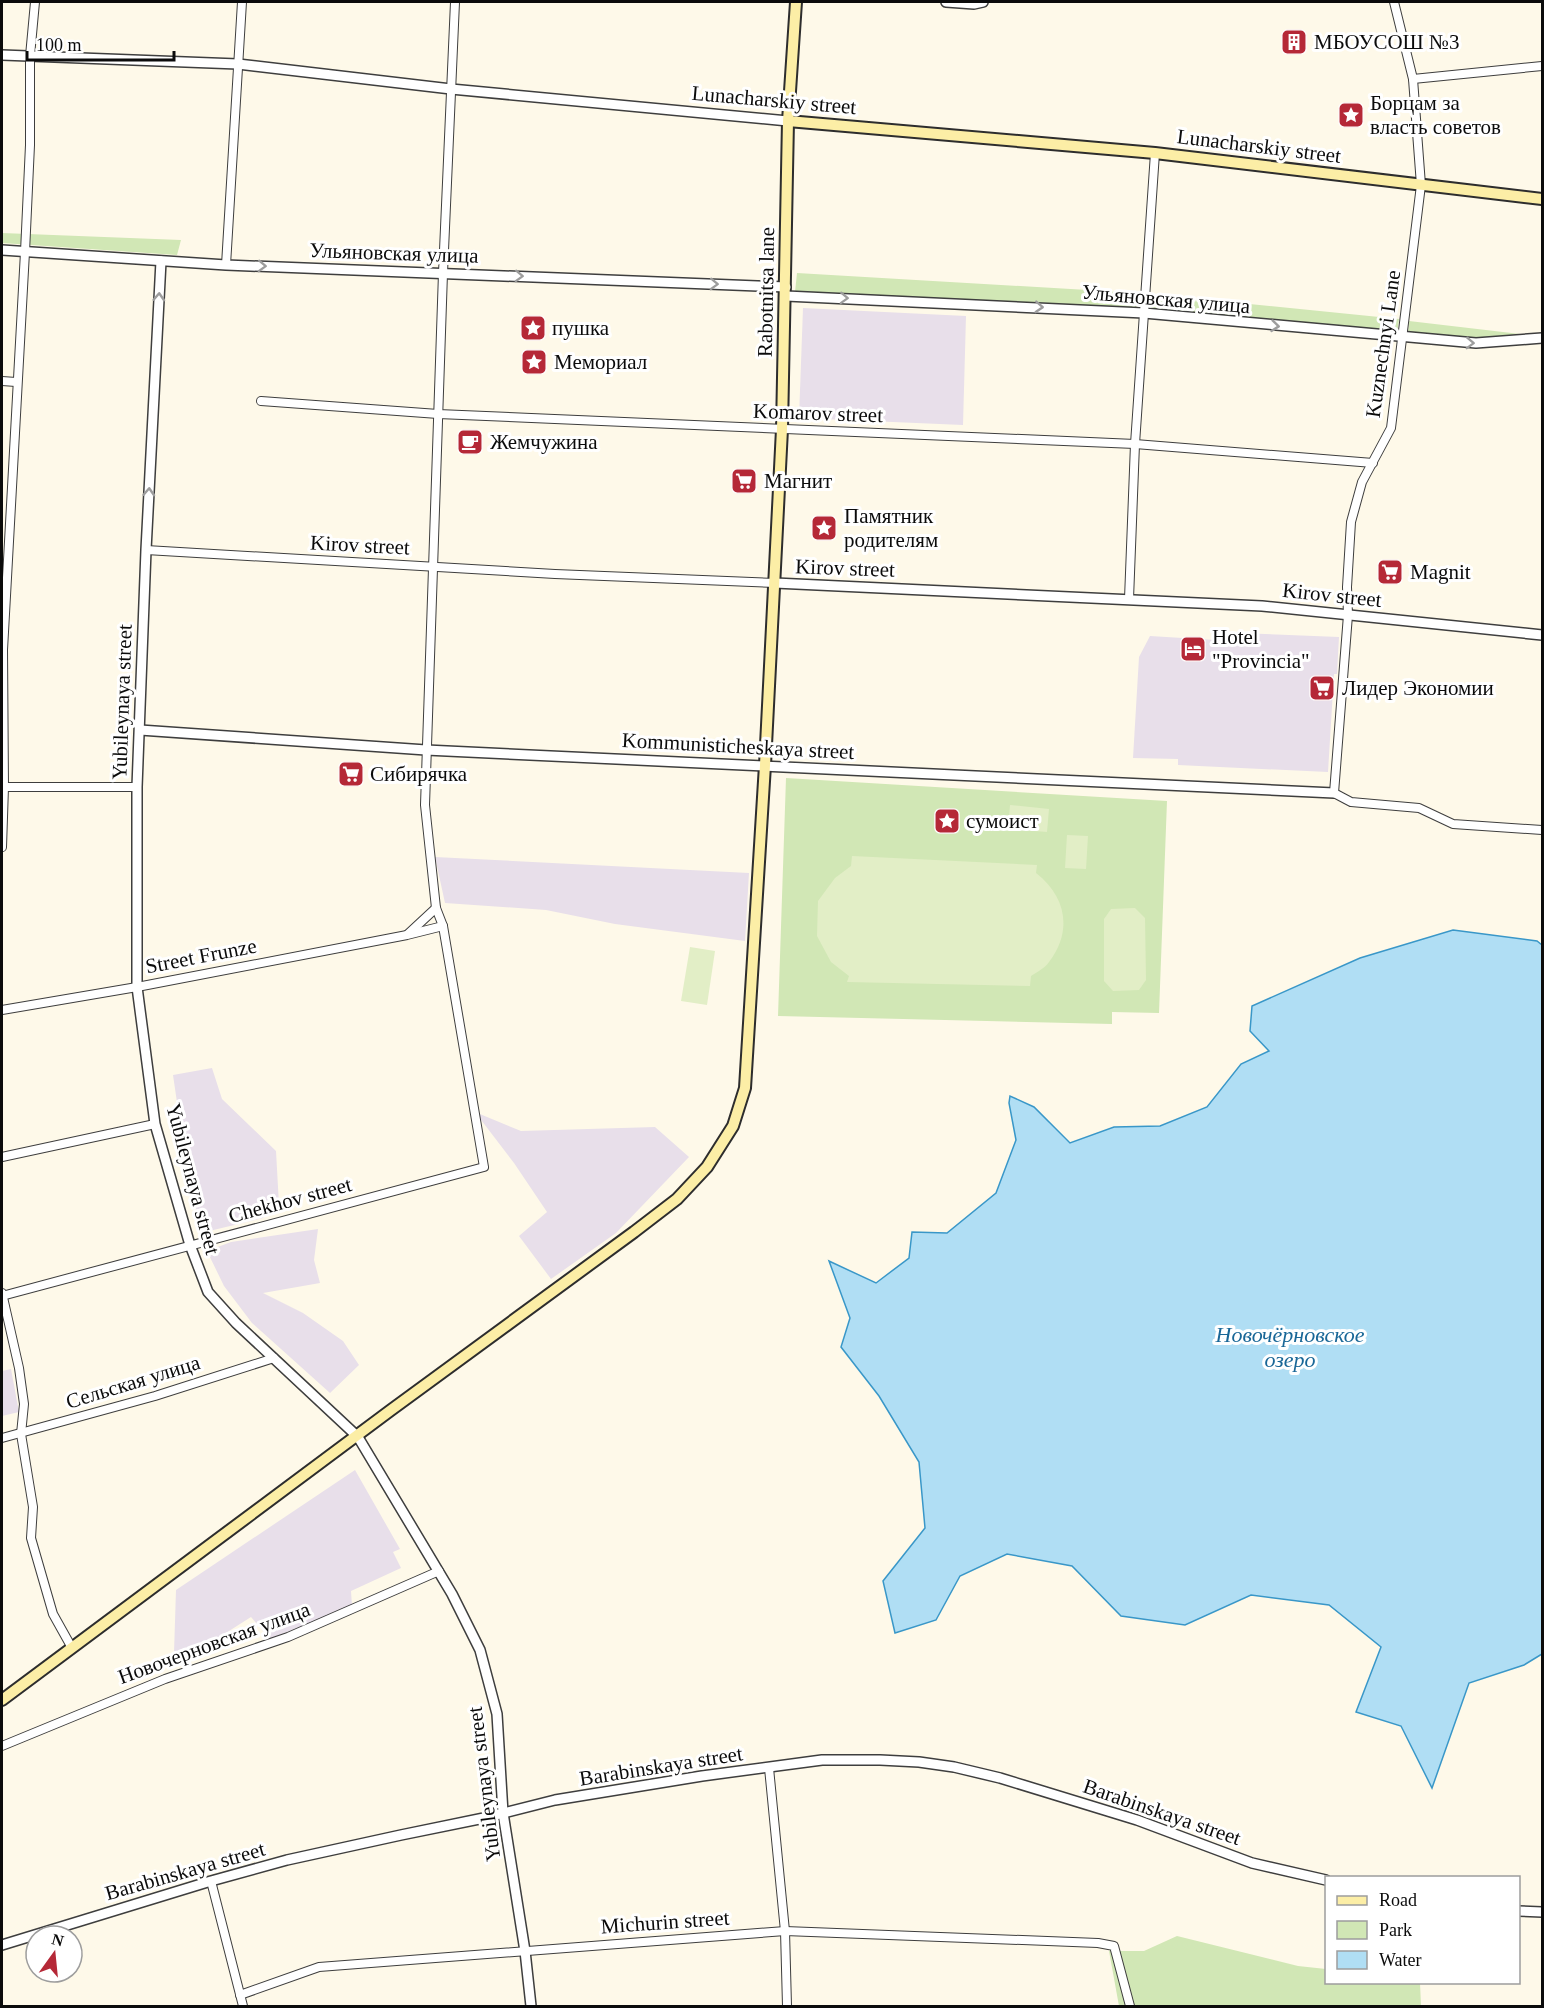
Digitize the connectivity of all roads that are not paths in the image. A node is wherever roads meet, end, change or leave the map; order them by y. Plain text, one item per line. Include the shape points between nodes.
1 (34, 2) edge
2 (242, 2) edge
3 (455, 2) edge
4 (796, 2) edge
5 (946, 2) edge
6 (984, 2) edge
7 (1394, 2) edge
8 (2, 55) edge
9 (30, 56) junction
10 (238, 64) junction
11 (1542, 66) edge
12 (1413, 79) junction
13 (451, 88) junction
14 (788, 121) junction
15 (1155, 153) junction
16 (1421, 186) junction
17 (1542, 198) edge
18 (2, 250) edge
19 (25, 252) junction
20 (161, 261) junction
21 (226, 265) junction
22 (442, 273) junction
23 (786, 291) junction
24 (1144, 313) junction
25 (1403, 338) junction
26 (1542, 338) edge
27 (2, 381) edge
28 (16, 382) junction
29 (261, 401) dead end
30 (438, 414) junction
31 (782, 429) junction
32 (1135, 444) junction
33 (1373, 463) junction
34 (146, 550) junction
35 (433, 567) junction
36 (775, 583) junction
37 (1129, 599) junction
38 (1348, 615) junction
39 (1542, 635) edge
40 (140, 730) junction
41 (426, 750) junction
42 (765, 765) junction
43 (3, 787) edge
44 (137, 787) junction
45 (1334, 793) junction
46 (1542, 830) edge
47 (2, 847) edge
48 (436, 908) junction
49 (443, 926) junction
50 (407, 935) junction
51 (137, 987) junction
52 (2, 1010) edge
53 (155, 1124) junction
54 (2, 1156) edge
55 (190, 1245) junction
56 (2, 1294) edge
57 (274, 1358) junction
58 (21, 1434) junction
59 (357, 1437) junction
60 (2, 1438) edge
61 (439, 1571) junction
62 (72, 1648) junction
63 (2, 1700) edge
64 (2, 1746) edge
65 (769, 1768) junction
66 (503, 1813) junction
67 (1325, 1880) edge
68 (211, 1881) junction
69 (1520, 1911) edge
70 (1542, 1912) edge
71 (785, 1930) junction
72 (2, 1945) edge
73 (525, 1951) junction
74 (240, 1995) junction
75 (243, 2007) edge
76 (531, 2007) edge
77 (788, 2007) edge
78 (1130, 2007) edge

1 - 9 street
2 - 10 street
3 - 13 street
4 - 14 main road, Rabotnitsa lane
5 - 6 street
7 - 12 street, Kuznechnyi Lane
8 - 9 street, Lunacharskiy street
9 - 10 street, Lunacharskiy street
9 - 19 street
10 - 13 street, Lunacharskiy street
10 - 21 street
11 - 12 street
12 - 16 street, Kuznechnyi Lane
13 - 14 street, Lunacharskiy street
13 - 22 street
14 - 15 main road, Lunacharskiy street
14 - 23 main road, Rabotnitsa lane
15 - 16 main road, Lunacharskiy street
15 - 24 street
16 - 17 main road, Lunacharskiy street
16 - 25 street, Kuznechnyi Lane
18 - 19 street, Ульяновская улица
19 - 20 street, Ульяновская улица
19 - 28 street
20 - 21 street, Ульяновская улица
34 -> 20 street, Yubileynaya street
21 -> 22 street, Ульяновская улица
22 -> 23 street, Ульяновская улица
22 - 30 street
23 -> 24 street, Ульяновская улица
23 - 31 main road, Rabotnitsa lane
24 -> 25 street, Ульяновская улица
24 - 32 street
25 -> 26 street, Ульяновская улица via 1476,343
25 - 33 street, Kuznechnyi Lane via 1391,428
27 - 28 street
28 - 43 street via 3,650
29 - 30 street, Komarov street
30 - 31 street, Komarov street
30 - 35 street
31 - 32 street, Komarov street
31 - 36 main road, Rabotnitsa lane
32 - 33 street, Komarov street
32 - 37 street
33 - 38 street, Kuznechnyi Lane via 1362,482 1351,522
34 - 35 street, Kirov street
34 - 40 street, Yubileynaya street
35 - 36 street, Kirov street
35 - 41 street
36 - 37 street, Kirov street
36 - 42 main road, Rabotnitsa lane
37 - 38 street, Kirov street
38 - 39 street, Kirov street
38 - 45 street, Kuznechnyi Lane
40 - 41 street, Kommunisticheskaya street
40 - 44 street, Yubileynaya street
41 - 42 street, Kommunisticheskaya street
41 - 48 street via 425,805
42 - 45 street, Kommunisticheskaya street
42 - 59 main road, Rabotnitsa lane via 745,1088 733,1126 707,1167 677,1199
43 - 44 street
43 - 47 street
44 - 51 street, Yubileynaya street
45 - 46 street via 1352,802 1419,808 1453,824
48 - 49 street
48 - 50 street
49 - 50 street, Street Frunze
49 - 55 street, Chekhov street via 484,1167
50 - 51 street, Street Frunze
51 - 52 street, Street Frunze
51 - 53 street, Yubileynaya street
53 - 54 street
53 - 55 street, Yubileynaya street
55 - 56 street, Chekhov street
55 - 57 street, Yubileynaya street via 207,1292
56 - 58 street via 24,1404
57 - 58 street, Сельская улица
57 - 59 street, Yubileynaya street
58 - 60 street, Сельская улица
58 - 62 street via 33,1507 31,1538 53,1614
59 - 61 street, Yubileynaya street
59 - 62 main road, Rabotnitsa lane
61 - 64 street, Новочерновская улица via 288,1637 165,1679
61 - 66 street, Yubileynaya street via 480,1650 486,1671 497,1714
62 - 63 main road, Rabotnitsa lane
65 - 66 street, Barabinskaya street via 555,1800
65 - 67 street, Barabinskaya street via 822,1760 880,1760 954,1767 1137,1820 1252,1863
65 - 71 street
66 - 68 street, Barabinskaya street via 287,1860
66 - 73 street, Yubileynaya street
68 - 72 street, Barabinskaya street
68 - 74 street
69 - 70 street
71 - 73 street, Michurin street
71 - 77 street
71 - 78 street, Michurin street via 1114,1946
73 - 74 street, Michurin street via 319,1967
73 - 76 street, Yubileynaya street
74 - 75 street

